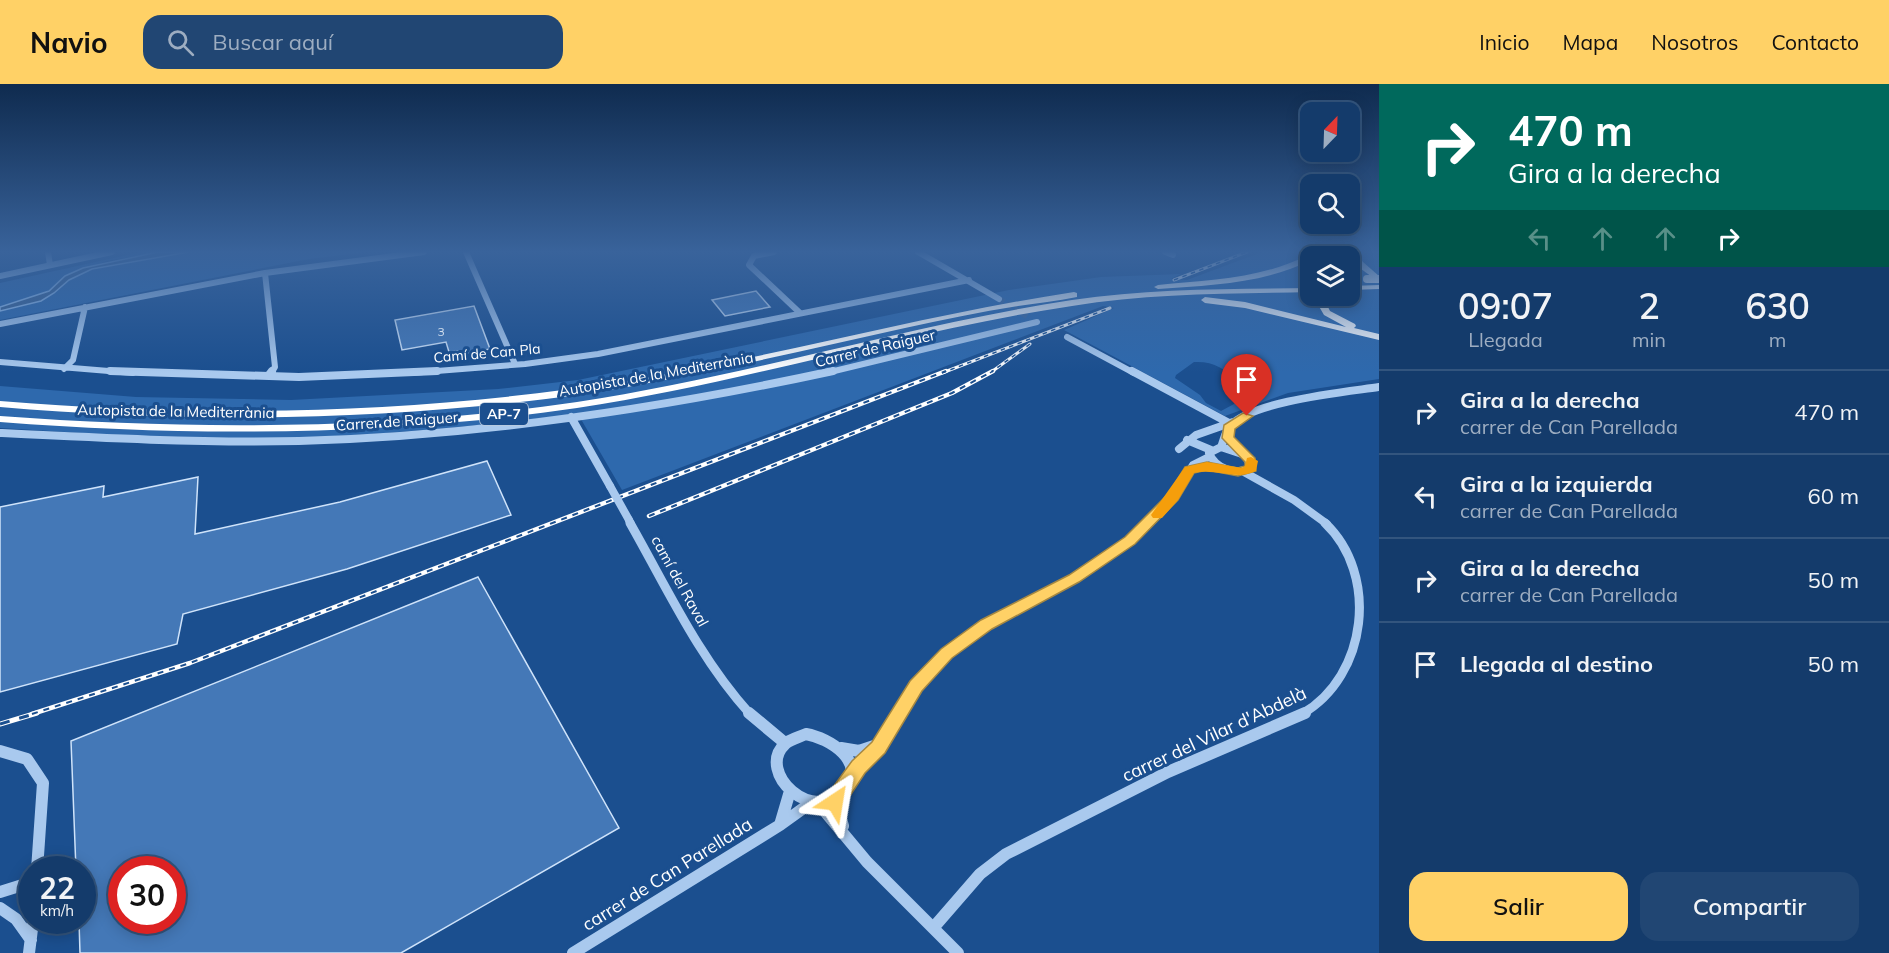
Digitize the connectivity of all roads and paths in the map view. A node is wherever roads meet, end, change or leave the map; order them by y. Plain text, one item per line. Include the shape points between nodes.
1 (164, 293) edge
2 (267, 293) edge
3 (484, 293) edge
4 (778, 293) edge
5 (905, 293) edge
6 (989, 293) edge
7 (1105, 293) edge
8 (1258, 293) edge
9 (999, 299) tunnel mouth
10 (1323, 306) edge
11 (85, 308) junction
12 (800, 313) junction
13 (999, 316) junction
14 (1029, 318) dead end
15 (0, 324) edge
16 (1379, 335) edge
17 (1067, 337) dead end
18 (0, 362) edge
19 (515, 364) junction
20 (64, 369) junction
21 (269, 375) junction
22 (1379, 387) edge
23 (0, 404) edge
24 (571, 417) junction
25 (0, 419) edge
26 (1231, 424) junction
27 (0, 433) edge
28 (1187, 440) junction
29 (1221, 447) junction
30 (1179, 449) dead end
31 (1210, 453) junction
32 (1241, 453) junction
33 (1190, 470) junction
34 (1230, 470) junction
35 (1248, 470) junction
36 (890, 731) junction
37 (785, 743) junction
38 (840, 747) junction
39 (0, 751) edge
40 (849, 780) junction
41 (790, 791) junction
42 (835, 798) junction
43 (814, 802) junction
44 (780, 825) junction
45 (850, 839) junction
46 (38, 856) edge
47 (18, 886) edge
48 (0, 892) edge
49 (0, 908) edge
50 (934, 927) junction
51 (30, 946) edge
52 (573, 953) edge
53 (958, 953) edge

1 - 11 street
2 - 21 street via 275,367
3 - 19 street
4 - 12 street
5 - 12 street, Camí de Can Pla
6 - 9 street
7 - 23 highway, Autopista de la Mediterrània / AP-7 via 986,308 626,384 471,403 311,414
8 - 13 highway, Autopista de la Mediterrània / AP-7 via 1104,300
10 - 16 highway via 1327,314 1350,326
11 - 15 street
11 - 20 street via 73,360
12 - 19 street, Camí de Can Pla via 630,348
13 - 16 highway via 1118,302 1197,299 1245,305
13 - 25 highway, Autopista de la Mediterrània / AP-7 via 680,388 466,418 354,426 202,429
14 - 24 street, Carrer de Raiguer via 1037,322 760,387
17 - 26 street
18 - 20 street, Camí de Can Pla
19 - 21 street, Camí de Can Pla via 369,374
20 - 21 street, Camí de Can Pla
22 - 26 street via 1284,405
24 - 27 street, Carrer de Raiguer via 341,439 223,441
24 - 37 street, camí del Raval, bridge via 705,657 754,719
26 - 28 street
26 - 29 street
26 - 32 street via 1230,443
28 - 30 street
28 - 31 street
29 - 31 street
29 - 32 street
31 - 33 street
31 - 34 street via 1217,465
32 - 35 street via 1251,460
33 - 34 street via 1207,466
33 - 36 street via 1173,497 1130,541 1074,579 986,625 946,654 916,686
34 - 35 street
35 - 50 street, carrer del Vilar d'Abdelà via 1310,512 1337,534 1346,548 1365,609 1360,638 1341,678 1327,698 1301,715 1209,753 1015,846 991,861
36 - 38 street via 866,750 852,752
36 - 40 street
37 - 38 street via 795,736 819,735
37 - 41 street via 777,772
38 - 40 street via 851,769
39 - 46 street via 27,759 43,783
40 - 42 street
41 - 43 street
41 - 44 street
42 - 43 street
42 - 45 street via 838,815
43 - 44 street, carrer de Can Parellada
43 - 45 street
44 - 52 street, carrer de Can Parellada
45 - 50 street
47 - 48 street
49 - 51 street via 16,919
50 - 53 street

